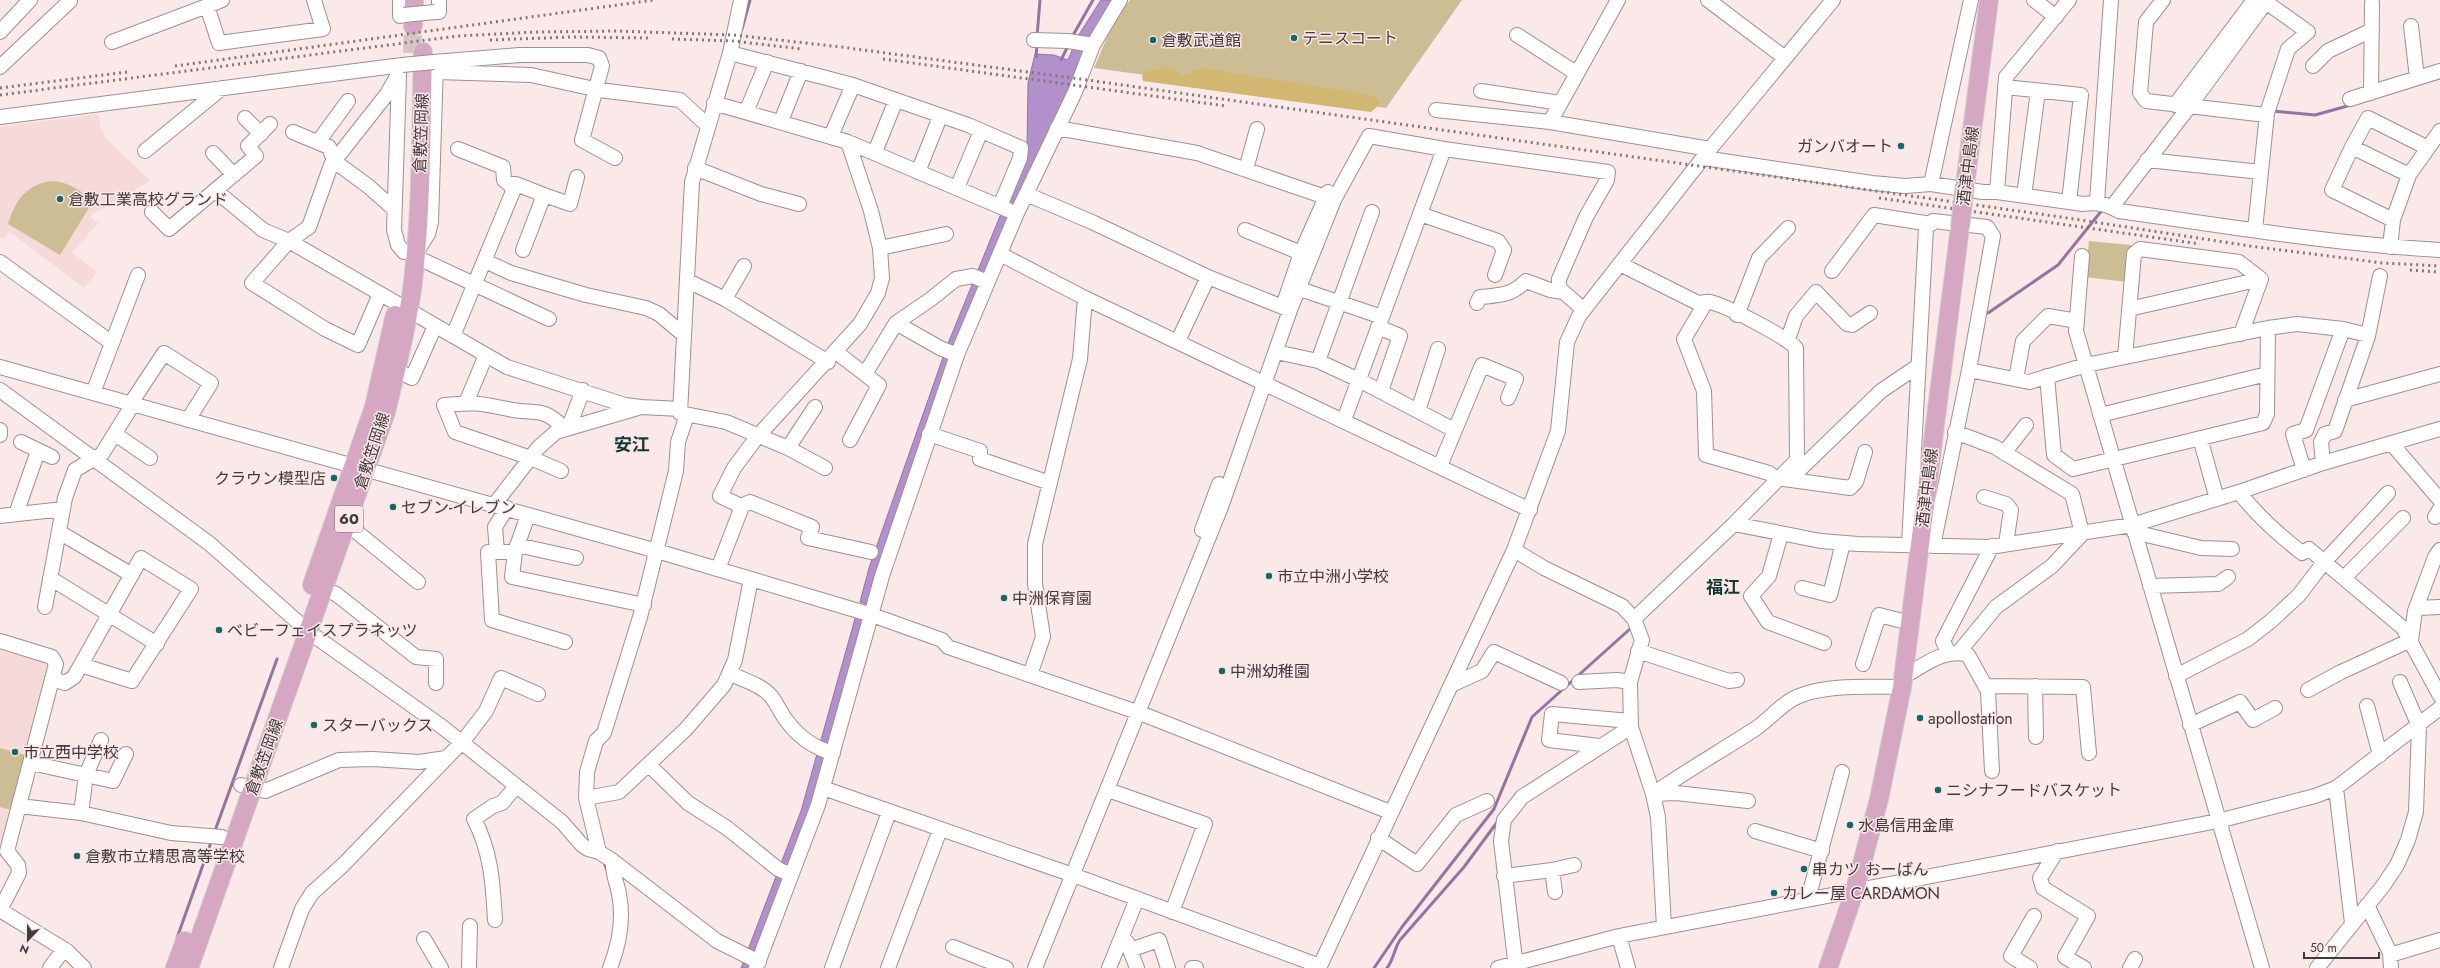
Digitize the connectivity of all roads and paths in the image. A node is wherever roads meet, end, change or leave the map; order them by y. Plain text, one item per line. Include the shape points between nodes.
1 (30, 0) edge
2 (68, 0) edge
3 (222, 0) edge
4 (314, 0) edge
5 (400, 0) edge
6 (414, 0) edge
7 (742, 0) edge
8 (1120, 0) edge
9 (1618, 0) edge
10 (1708, 0) edge
11 (1833, 0) edge
12 (1971, 0) edge
13 (1989, 0) edge
14 (2034, 0) edge
15 (2069, 0) edge
16 (2111, 0) edge
17 (2163, 0) edge
18 (2261, 1) edge
19 (2372, 3) dead end
20 (206, 6) junction
21 (424, 13) edge
22 (2056, 17) junction
23 (2411, 26) dead end
24 (2372, 30) junction
25 (0, 31) edge
26 (1517, 35) dead end
27 (1036, 40) dead end
28 (112, 42) dead end
29 (1091, 45) junction
30 (734, 54) junction
31 (1784, 58) junction
32 (767, 62) junction
33 (418, 63) junction
34 (2313, 66) dead end
35 (0, 67) edge
36 (800, 71) junction
37 (2440, 71) edge
38 (1576, 73) junction
39 (2417, 78) junction
40 (853, 85) junction
41 (2005, 87) junction
42 (222, 88) junction
43 (596, 88) junction
44 (1481, 91) dead end
45 (2038, 91) junction
46 (2371, 93) junction
47 (2350, 99) dead end
48 (896, 100) junction
49 (348, 101) dead end
50 (716, 103) junction
51 (1560, 103) junction
52 (2182, 106) junction
53 (1436, 110) dead end
54 (2267, 111) junction
55 (746, 112) junction
56 (940, 116) junction
57 (0, 117) edge
58 (245, 118) dead end
59 (780, 121) junction
60 (1550, 122) junction
61 (707, 125) junction
62 (1057, 128) junction
63 (1258, 129) dead end
64 (981, 131) junction
65 (2440, 131) edge
66 (293, 132) dead end
67 (831, 136) junction
68 (318, 142) junction
69 (848, 142) junction
70 (2352, 147) junction
71 (2428, 148) junction
72 (458, 149) dead end
73 (1444, 149) junction
74 (145, 151) dead end
75 (875, 152) junction
76 (213, 153) dead end
77 (1706, 154) junction
78 (615, 158) dead end
79 (2147, 160) junction
80 (334, 161) junction
81 (1029, 162) junction
82 (698, 168) junction
83 (1246, 169) junction
84 (918, 172) junction
85 (2261, 172) junction
86 (234, 175) junction
87 (2409, 175) junction
88 (577, 177) dead end
89 (516, 184) junction
90 (1931, 184) junction
91 (957, 188) junction
92 (216, 191) junction
93 (1997, 192) junction
94 (1026, 194) junction
95 (544, 195) junction
96 (2024, 196) junction
97 (1330, 198) junction
98 (2069, 202) junction
99 (2097, 202) junction
100 (799, 204) dead end
101 (2112, 207) junction
102 (394, 209) junction
103 (1008, 210) junction
104 (152, 212) dead end
105 (1372, 212) dead end
106 (1420, 214) junction
107 (2393, 220) junction
108 (1931, 224) junction
109 (1788, 228) dead end
110 (1245, 230) dead end
111 (2255, 230) junction
112 (946, 234) dead end
113 (289, 241) junction
114 (2390, 247) junction
115 (880, 248) junction
116 (522, 250) dead end
117 (2440, 250) edge
118 (1301, 253) junction
119 (412, 254) junction
120 (1000, 254) junction
121 (2082, 256) dead end
122 (484, 261) junction
123 (0, 262) edge
124 (1620, 264) junction
125 (744, 266) dead end
126 (1832, 271) dead end
127 (138, 275) dead end
128 (1495, 275) dead end
129 (1208, 276) junction
130 (2380, 276) dead end
131 (982, 279) junction
132 (2261, 279) junction
133 (690, 281) junction
134 (475, 285) junction
135 (1300, 289) junction
136 (1563, 292) junction
137 (380, 294) junction
138 (1085, 298) junction
139 (725, 299) junction
140 (1339, 302) junction
141 (1706, 302) junction
142 (1477, 303) dead end
143 (403, 307) junction
144 (1287, 308) junction
145 (2129, 309) junction
146 (1584, 310) junction
147 (1870, 313) dead end
148 (1737, 315) junction
149 (549, 319) dead end
150 (2076, 321) junction
151 (1380, 322) junction
152 (896, 323) junction
153 (435, 326) junction
154 (2268, 328) junction
155 (2343, 329) junction
156 (2241, 334) junction
157 (684, 335) junction
158 (2368, 335) junction
159 (453, 336) junction
160 (1788, 339) junction
161 (1178, 342) junction
162 (112, 343) junction
163 (1438, 349) dead end
164 (1276, 352) junction
165 (953, 353) junction
166 (486, 355) junction
167 (832, 357) junction
168 (2125, 357) junction
169 (1318, 361) junction
170 (2086, 365) junction
171 (1918, 366) junction
172 (0, 367) edge
173 (396, 370) junction
174 (1969, 370) junction
175 (865, 374) junction
176 (2267, 374) junction
177 (2440, 374) edge
178 (2047, 376) junction
179 (2016, 379) junction
180 (1359, 380) junction
181 (1262, 381) junction
182 (0, 390) edge
183 (583, 390) junction
184 (1381, 391) junction
185 (93, 393) junction
186 (1508, 398) dead end
187 (2346, 400) junction
188 (466, 403) junction
189 (132, 404) junction
190 (641, 407) junction
191 (815, 407) dead end
192 (1418, 411) junction
193 (684, 413) junction
194 (2100, 415) junction
195 (188, 420) junction
196 (1344, 420) junction
197 (2026, 425) dead end
198 (567, 427) junction
199 (0, 430) edge
200 (1454, 430) junction
201 (2435, 430) edge
202 (1955, 432) junction
203 (115, 434) junction
204 (929, 434) junction
205 (0, 436) edge
206 (757, 437) junction
207 (2200, 438) junction
208 (850, 440) dead end
209 (21, 442) dead end
210 (2390, 443) junction
211 (2440, 443) edge
212 (788, 448) junction
213 (38, 451) junction
214 (1865, 452) dead end
215 (2004, 453) junction
216 (52, 457) dead end
217 (98, 457) junction
218 (150, 458) dead end
219 (531, 458) junction
220 (2113, 460) junction
221 (2323, 463) junction
222 (1440, 466) junction
223 (360, 468) junction
224 (825, 468) dead end
225 (2304, 470) junction
226 (561, 471) dead end
227 (1783, 480) junction
228 (1050, 483) junction
229 (2239, 492) junction
230 (2388, 493) dead end
231 (1984, 497) dead end
232 (2217, 499) junction
233 (2440, 500) edge
234 (501, 506) junction
235 (741, 506) junction
236 (63, 509) junction
237 (1530, 510) junction
238 (16, 514) junction
239 (528, 515) junction
240 (0, 516) edge
241 (2403, 518) dead end
242 (347, 524) junction
243 (1734, 524) junction
244 (2133, 528) junction
245 (59, 532) junction
246 (2083, 533) junction
247 (1781, 534) junction
248 (1843, 543) junction
249 (1920, 545) junction
250 (1999, 545) junction
251 (516, 548) junction
252 (2232, 548) dead end
253 (1514, 550) junction
254 (2440, 550) edge
255 (657, 551) junction
256 (497, 552) junction
257 (871, 552) dead end
258 (576, 558) dead end
259 (2325, 561) junction
260 (718, 569) junction
261 (132, 575) junction
262 (2228, 577) dead end
263 (2344, 577) junction
264 (50, 578) junction
265 (751, 580) junction
266 (418, 582) dead end
267 (2150, 586) junction
268 (1802, 588) dead end
269 (324, 589) junction
270 (641, 604) junction
271 (45, 607) dead end
272 (2440, 607) edge
273 (2417, 608) junction
274 (866, 613) junction
275 (110, 614) junction
276 (1634, 619) junction
277 (1910, 623) junction
278 (304, 627) junction
279 (2411, 640) junction
280 (0, 641) edge
281 (565, 642) dead end
282 (1824, 643) dead end
283 (157, 644) junction
284 (1638, 651) junction
285 (1954, 652) junction
286 (1863, 664) dead end
287 (81, 665) junction
288 (731, 674) junction
289 (1030, 675) junction
290 (2176, 676) junction
291 (53, 679) junction
292 (1737, 680) dead end
293 (1627, 681) junction
294 (1579, 682) dead end
295 (1902, 682) junction
296 (2400, 682) dead end
297 (436, 683) dead end
298 (1561, 683) dead end
299 (1451, 685) junction
300 (1985, 686) junction
301 (2035, 686) junction
302 (2308, 690) dead end
303 (538, 694) dead end
304 (2440, 696) edge
305 (2367, 706) dead end
306 (2275, 708) dead end
307 (2440, 708) edge
308 (1136, 712) junction
309 (1631, 724) junction
310 (2190, 725) junction
311 (2419, 726) junction
312 (2036, 737) dead end
313 (464, 739) junction
314 (101, 740) dead end
315 (1600, 746) junction
316 (826, 751) junction
317 (2089, 753) dead end
318 (126, 754) dead end
319 (2380, 755) junction
320 (446, 758) junction
321 (31, 763) junction
322 (649, 765) junction
323 (1992, 771) dead end
324 (1842, 772) dead end
325 (86, 775) junction
326 (516, 786) junction
327 (247, 787) junction
328 (823, 788) junction
329 (2336, 788) junction
330 (1108, 790) junction
331 (1653, 794) junction
332 (589, 798) junction
333 (1487, 801) dead end
334 (1748, 802) dead end
335 (19, 806) junction
336 (889, 812) junction
337 (1390, 812) junction
338 (81, 813) junction
339 (2218, 821) junction
340 (940, 830) junction
341 (1755, 831) dead end
342 (222, 837) junction
343 (1378, 838) junction
344 (4, 845) edge
345 (1822, 850) junction
346 (595, 851) junction
347 (2057, 852) junction
348 (613, 861) junction
349 (1574, 865) dead end
350 (1552, 870) junction
351 (786, 872) junction
352 (1068, 873) junction
353 (1504, 876) junction
354 (1855, 890) junction
355 (1555, 892) dead end
356 (1138, 899) junction
357 (1808, 899) junction
358 (2367, 906) junction
359 (0, 910) edge
360 (1172, 912) junction
361 (2034, 916) dead end
362 (495, 920) dead end
363 (2352, 924) junction
364 (470, 926) dead end
365 (1664, 927) junction
366 (1124, 934) junction
367 (1619, 936) junction
368 (424, 939) dead end
369 (2440, 940) edge
370 (953, 947) dead end
371 (64, 949) junction
372 (1130, 950) junction
373 (2257, 950) junction
374 (754, 961) edge
375 (2391, 961) edge
376 (283, 966) edge
377 (1515, 966) edge
378 (1320, 967) edge
379 (50, 968) edge
380 (84, 968) edge
381 (175, 968) edge
382 (188, 968) edge
383 (441, 968) edge
384 (469, 968) edge
385 (610, 968) edge
386 (832, 968) edge
387 (888, 968) edge
388 (1006, 968) edge
389 (1035, 968) edge
390 (1109, 968) edge
391 (1137, 968) edge
392 (1168, 968) edge
393 (1192, 968) edge
394 (1196, 968) edge
395 (1498, 968) edge
396 (1628, 968) edge
397 (1828, 968) edge
398 (2030, 968) edge
399 (2084, 968) edge
400 (2255, 968) edge
401 (2262, 968) edge
402 (2317, 968) edge

1 - 25 street
2 - 35 street via 70,1
3 - 20 street
4 - 20 street via 323,28 219,43
5 - 21 street via 400,16
6 - 21 main road
7 - 30 street
8 - 29 street
9 - 38 street
10 - 31 street
11 - 31 street
12 - 90 street
13 - 249 main road, 酒津中島線, bridge
14 - 22 street
15 - 22 street
16 - 99 street
17 - 52 street via 2146,22 2140,93 2146,101
18 - 52 street
18 - 54 street via 2308,32 2288,49
19 - 24 street
20 - 28 street
22 - 41 street via 2006,77
23 - 39 street
24 - 34 street via 2328,51
24 - 46 street
26 - 38 street
27 - 29 street
29 - 62 street via 1075,92
30 - 32 street
30 - 50 street
31 - 77 street
32 - 36 street
32 - 55 street
33 - 42 street
33 - 43 street via 531,75
33 - 43 street via 519,55 588,55 599,58 602,66
33 - 80 street via 387,94
33 - 102 street
33 - 119 main road, 倉敷笠岡線 / 60
33 - 119 street via 431,222 428,234
36 - 40 street
36 - 59 street
37 - 39 street
38 - 51 street
39 - 46 street
40 - 48 street
40 - 67 street
41 - 45 street
41 - 93 street
42 - 57 street
42 - 74 street
43 - 61 street via 680,100
43 - 78 street via 582,140
44 - 51 street
45 - 96 street
45 - 98 street via 2081,95
46 - 47 street
48 - 56 street
48 - 75 street
49 - 68 street
50 - 55 street
50 - 61 street
51 - 60 street
52 - 54 street
52 - 79 street
53 - 60 street
54 - 85 street
55 - 59 street
56 - 64 street
56 - 84 street
58 - 86 street via 265,129 248,146 256,156
59 - 67 street
60 - 77 street
61 - 82 street
62 - 81 street
62 - 83 street via 1197,153
63 - 83 street
64 - 81 street via 1021,148
64 - 91 street
65 - 71 street
66 - 68 street
67 - 69 street
68 - 80 street via 329,147
69 - 75 street
69 - 115 street via 871,211
70 - 71 street via 2368,118
70 - 87 street
70 - 107 street via 2332,190
71 - 87 street
72 - 89 street via 502,167 504,180 509,184
73 - 97 street via 1368,136
73 - 106 street
73 - 136 street via 1608,172 1607,180 1564,264 1559,279 1559,288
75 - 84 street
76 - 86 street
77 - 90 street via 1872,183 1904,186
77 - 124 street
79 - 85 street
79 - 101 street
80 - 102 street
80 - 113 street via 309,227
81 - 94 street
81 - 103 street
82 - 100 street via 761,194
82 - 133 street via 691,198
83 - 97 street
84 - 91 street
85 - 111 street
86 - 92 street
87 - 107 street
88 - 95 street via 570,204
89 - 95 street
89 - 122 street
90 - 93 street
91 - 103 street
92 - 104 street via 169,229
92 - 113 street via 263,230
93 - 96 street
94 - 103 street
94 - 129 street
95 - 116 street
96 - 98 street
97 - 118 street
97 - 135 street
98 - 99 street
99 - 101 street
101 - 111 street via 2119,211
102 - 119 street via 394,230 398,245
103 - 120 street
105 - 140 street
106 - 128 street via 1498,241 1504,250
106 - 151 street
107 - 114 street
108 - 126 street via 1874,215
108 - 171 street via 1926,228
108 - 174 street via 1933,221 1987,227 1992,236
109 - 148 street via 1759,258
110 - 118 street
111 - 114 street
112 - 115 street
113 - 137 street
113 - 137 street via 252,283 325,329 358,345
114 - 117 street
115 - 167 street via 882,278 878,294 860,324
118 - 144 street
119 - 134 street
119 - 143 main road, 倉敷笠岡線 / 60
120 - 131 street
120 - 138 street
121 - 150 street
122 - 134 street
122 - 157 street via 511,273 586,296 646,308 659,314
123 - 162 street
124 - 141 street via 1698,303
124 - 146 street
125 - 139 street
127 - 162 street
129 - 144 street
129 - 161 street
130 - 158 street
131 - 152 street via 956,279
131 - 165 street
132 - 145 street
132 - 145 street via 2239,262 2140,248 2134,254
132 - 156 street
133 - 139 street
133 - 157 street
134 - 149 street
134 - 159 street
135 - 140 street
135 - 144 street
136 - 142 street via 1526,281 1516,291 1480,297
136 - 146 street
137 - 143 street
138 - 161 street
138 - 228 street via 1080,359
139 - 167 street
140 - 151 street
140 - 169 street
141 - 148 street
141 - 227 street via 1684,339 1704,391 1706,454
143 - 153 street
143 - 173 main road, 倉敷笠岡線 / 60
143 - 223 main road, 倉敷笠岡線 / 60 via 383,372
144 - 164 street
144 - 181 street
145 - 168 street
146 - 237 street via 1578,316 1568,342 1558,431
147 - 160 street via 1852,325 1846,324 1816,292 1796,316
148 - 160 street
150 - 170 street via 2076,331
150 - 179 street via 2048,316 2023,341
151 - 180 street
151 - 184 street via 1400,336
152 - 165 street
152 - 175 street
153 - 159 street
153 - 173 street via 412,378
154 - 155 street via 2297,324
154 - 156 street
154 - 176 street
155 - 158 street
155 - 225 street via 2306,430 2293,434
156 - 168 street
157 - 193 street
158 - 187 street
159 - 166 street
160 - 227 street via 1796,348 1797,460
161 - 181 street
162 - 185 street
163 - 192 street
164 - 169 street
164 - 181 street
165 - 204 street
166 - 183 street via 507,367
166 - 188 street
167 - 175 street
167 - 206 street
168 - 170 street
169 - 180 street
170 - 178 street
170 - 194 street
171 - 227 street via 1881,390
171 - 249 street
172 - 185 street
173 - 223 main road, 倉敷笠岡線 / 60 via 386,412
174 - 179 street
174 - 202 street
175 - 208 street via 879,385
176 - 194 street
176 - 207 street via 2266,414 2263,423
177 - 187 street
178 - 179 street via 2028,382
178 - 220 street via 2054,455 2073,469
180 - 184 street
180 - 196 street
181 - 196 street
181 - 308 street
182 - 217 street
183 - 190 street via 625,405
183 - 198 street
184 - 192 street
185 - 189 street
186 - 200 street via 1516,380 1482,365
187 - 221 street via 2335,431 2325,434 2321,442
188 - 198 street via 541,412
188 - 219 street via 444,405 455,432
189 - 195 street
189 - 195 street via 164,353 211,383
189 - 203 street
190 - 193 street
190 - 198 street
191 - 212 street
192 - 200 street
193 - 206 street via 726,422
193 - 255 street via 676,471
194 - 220 street
195 - 223 street
196 - 222 street
197 - 215 street
198 - 219 street via 546,439
199 - 205 street
200 - 222 street
201 - 210 street
201 - 211 street
202 - 215 street
202 - 249 street
203 - 217 street
203 - 218 street
204 - 228 street via 980,451 980,459
204 - 274 street via 882,576
206 - 212 street
206 - 235 street via 720,496
207 - 220 street
207 - 232 street
209 - 213 street
210 - 221 street
210 - 233 street
212 - 224 street
213 - 216 street
213 - 238 street
214 - 227 street via 1856,482 1850,488
215 - 246 street via 2072,494
217 - 236 street via 75,470
217 - 278 street via 210,544
219 - 226 street
219 - 234 street
220 - 244 street
221 - 225 street
222 - 237 street
223 - 234 street
223 - 242 main road, 倉敷笠岡線 / 60
223 - 278 main road, 倉敷笠岡線 / 60
225 - 229 street
227 - 243 street
228 - 289 street via 1035,544 1035,584 1043,637
229 - 232 street
229 - 259 street via 2252,510 2302,553 2310,549
230 - 259 street
231 - 250 street via 2006,504 2010,510
232 - 244 street
234 - 239 street
234 - 256 street via 495,527
235 - 257 street via 750,502 812,527 808,538
235 - 260 street
236 - 238 street
236 - 245 street
237 - 253 street
238 - 240 street
239 - 251 street
239 - 255 street
241 - 263 street
242 - 266 street
242 - 269 main road, 倉敷笠岡線 / 60
243 - 247 street
243 - 276 street
244 - 246 street
244 - 252 street via 2201,548
244 - 267 street
245 - 261 street
245 - 264 street
246 - 250 street
246 - 285 street via 2052,566 1996,607
247 - 248 street
247 - 282 street via 1769,576 1751,596 1768,622
248 - 249 street
248 - 268 street via 1830,594
249 - 250 street
249 - 277 main road, 酒津中島線
250 - 285 street via 1943,641
251 - 256 street
251 - 258 street
251 - 270 street via 512,577
253 - 276 street via 1544,568 1622,606
253 - 299 street
254 - 273 street via 2435,557
255 - 260 street
255 - 270 street
256 - 281 street via 488,552 492,620
259 - 263 street
259 - 290 street via 2299,595 2248,640
260 - 265 street
261 - 275 street
261 - 283 street via 141,558 191,589
262 - 267 street via 2218,584
263 - 279 street via 2398,623
264 - 271 street
264 - 275 street
265 - 274 street
265 - 288 street
267 - 290 street
269 - 278 main road, 倉敷笠岡線 / 60
269 - 297 street via 336,594 416,657 436,658
270 - 332 street via 587,772
272 - 273 street
273 - 279 street
274 - 289 street via 942,640 948,647
274 - 316 street
275 - 283 street
275 - 287 street
276 - 284 street via 1642,640
277 - 286 street via 1879,615
277 - 295 main road, 酒津中島線
278 - 313 street
278 - 327 main road, 倉敷笠岡線 / 60
279 - 302 street via 2340,672
279 - 304 street
280 - 291 street via 52,657 56,664
283 - 287 street via 132,681
284 - 292 street via 1729,681
284 - 293 street
285 - 295 street
285 - 300 street via 1968,655
287 - 291 street via 70,680 65,682
288 - 316 street via 762,687 770,694 795,730
288 - 322 street via 716,697
289 - 308 street
290 - 310 street
291 - 321 street
293 - 294 street
293 - 309 street
295 - 331 street via 1812,692 1798,696 1756,728
295 - 354 main road, 酒津中島線 via 1879,799
296 - 311 street
298 - 299 street via 1494,652 1482,671
299 - 337 street
300 - 301 street
300 - 323 street via 1988,691
301 - 312 street
301 - 317 street via 2083,687
303 - 313 street via 501,678 488,708
305 - 319 street
306 - 310 street via 2253,720 2240,702
307 - 311 street
308 - 330 street
308 - 337 street
308 - 352 street
309 - 315 street
309 - 315 street via 1552,714 1549,740
309 - 331 street
310 - 339 street
311 - 319 street
311 - 358 street via 2416,812 2408,840 2397,865
313 - 320 street
313 - 326 street
314 - 325 street
315 - 353 street via 1522,797 1504,820 1501,841
316 - 328 street
318 - 325 street via 113,781
319 - 329 street
320 - 327 street via 419,762 339,760 265,791
320 - 376 street via 343,865 312,893 302,909
321 - 325 street
321 - 335 street
322 - 332 street via 619,792
322 - 351 street via 688,803 727,828
324 - 345 street
325 - 338 street
326 - 346 street
326 - 362 street via 502,804 493,806 474,819 484,838 490,863
327 - 342 main road, 倉敷笠岡線 / 60
327 - 382 main road, 倉敷笠岡線 / 60
328 - 336 street
328 - 351 street
329 - 339 street via 2315,796
329 - 363 street
330 - 352 street
330 - 360 street via 1205,824
331 - 334 street via 1676,793
331 - 365 street via 1658,817
332 - 346 street
333 - 343 street via 1456,815 1417,864
335 - 338 street
335 - 344 street
336 - 340 street
336 - 386 street
337 - 343 street
338 - 342 street via 171,833
339 - 347 street
339 - 373 street
340 - 352 street
340 - 387 street
341 - 345 street
342 - 381 main road, 倉敷笠岡線 / 60
343 - 378 street
344 - 359 street via 18,865 18,873
345 - 357 street
346 - 348 street
347 - 354 street
347 - 399 street via 2040,878 2043,888 2088,916 2065,957
348 - 374 street via 717,941
348 - 385 street via 613,873 621,904 621,920 615,956
349 - 350 street
350 - 353 street
350 - 355 street
351 - 374 street
352 - 356 street
352 - 389 street
353 - 377 street
354 - 357 street
354 - 397 main road, 酒津中島線
356 - 360 street
356 - 366 street
357 - 365 street
358 - 363 street
358 - 375 street
359 - 371 street
360 - 378 street
361 - 398 street via 2011,956
363 - 402 street
364 - 384 street
365 - 367 street
366 - 372 street
366 - 390 street
367 - 377 street
367 - 396 street
368 - 383 street
369 - 375 street
370 - 388 street
371 - 379 street
371 - 380 street
372 - 391 street
372 - 392 street via 1159,940
373 - 400 street
373 - 401 street
377 - 395 street
393 - 394 street

